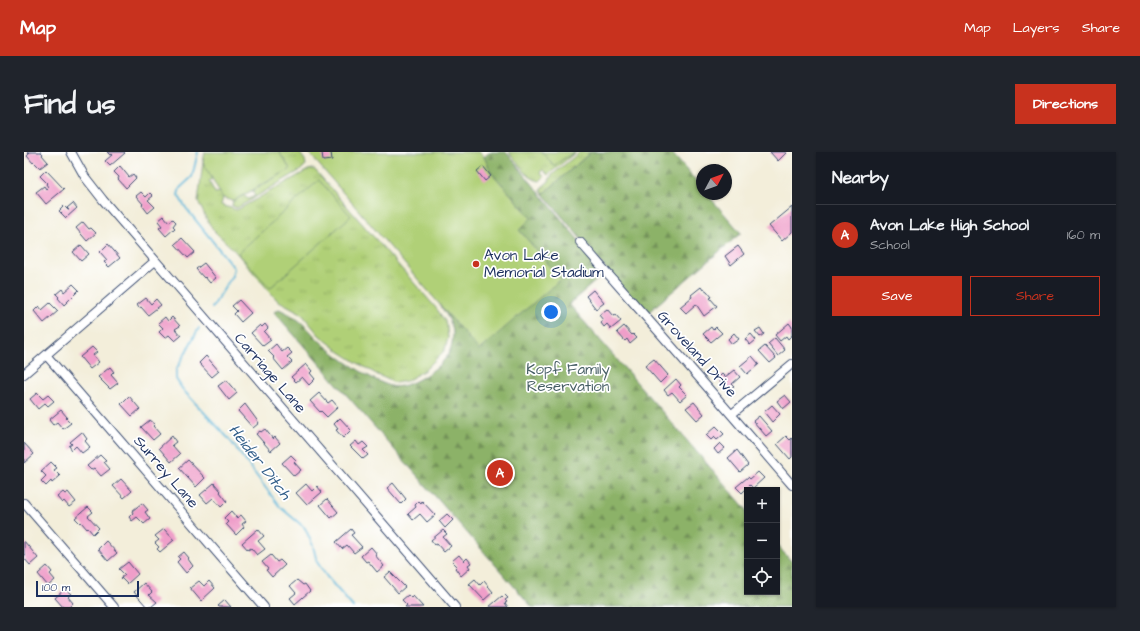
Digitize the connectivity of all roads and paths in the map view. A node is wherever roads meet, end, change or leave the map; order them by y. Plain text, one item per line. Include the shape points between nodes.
1 (71, 152) edge
2 (580, 242) dead end
3 (155, 261) junction
4 (46, 355) junction
5 (792, 364) edge
6 (24, 374) edge
7 (732, 414) junction
8 (792, 485) edge
9 (24, 503) edge
10 (114, 607) edge
11 (264, 607) edge
12 (455, 607) edge

1 - 3 street, Carriage Lane via 95,191
2 - 7 street, Groveland Drive
3 - 4 street
3 - 12 street, Carriage Lane
4 - 6 street
4 - 11 street, Surrey Lane
5 - 7 street
7 - 8 street, Groveland Drive
9 - 10 street

